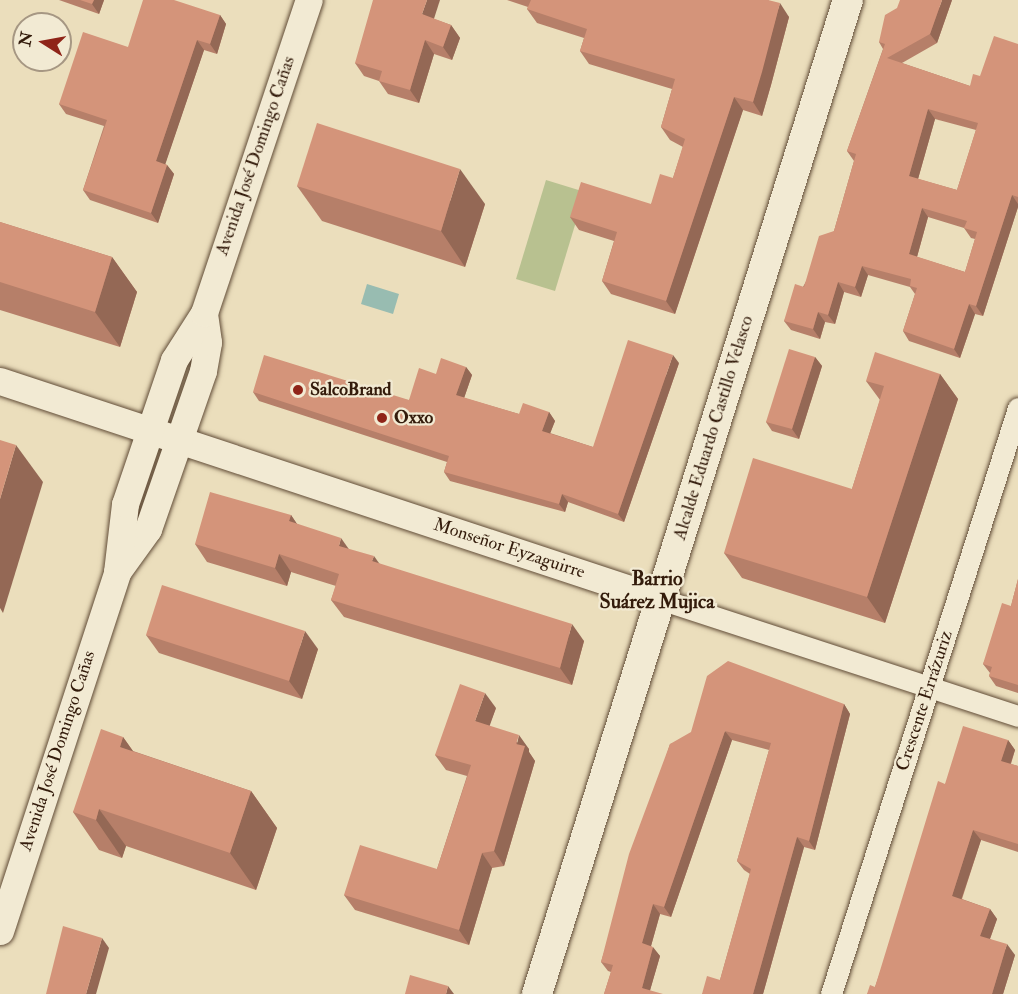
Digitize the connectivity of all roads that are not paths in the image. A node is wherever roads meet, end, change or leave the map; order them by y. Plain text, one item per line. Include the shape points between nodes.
1 (309, 0) edge
2 (848, 0) edge
3 (204, 313) junction
4 (0, 381) edge
5 (1018, 408) edge
6 (150, 430) junction
7 (179, 440) junction
8 (117, 572) junction
9 (660, 598) junction
10 (929, 687) junction
11 (1018, 716) edge
12 (0, 931) edge
13 (537, 994) edge
14 (831, 994) edge

1 - 3 street, Avenida José Domingo Cañas
2 - 9 main road, Alcalde Eduardo Castillo Velasco
3 - 6 street, Avenida José Domingo Cañas via 174,360
3 - 7 street, Avenida José Domingo Cañas via 207,357
4 - 6 street, Monseñor Eyzaguirre
5 - 10 street, Crescente Errázuriz
6 - 7 street, Monseñor Eyzaguirre
6 - 8 street, Avenida José Domingo Cañas via 120,520
7 - 8 street, Avenida José Domingo Cañas via 148,529
7 - 9 street, Monseñor Eyzaguirre
8 - 12 street, Avenida José Domingo Cañas
9 - 10 street, Monseñor Eyzaguirre
9 - 13 main road, Alcalde Eduardo Castillo Velasco
10 - 11 street, Monseñor Eyzaguirre
10 - 14 street, Crescente Errázuriz

